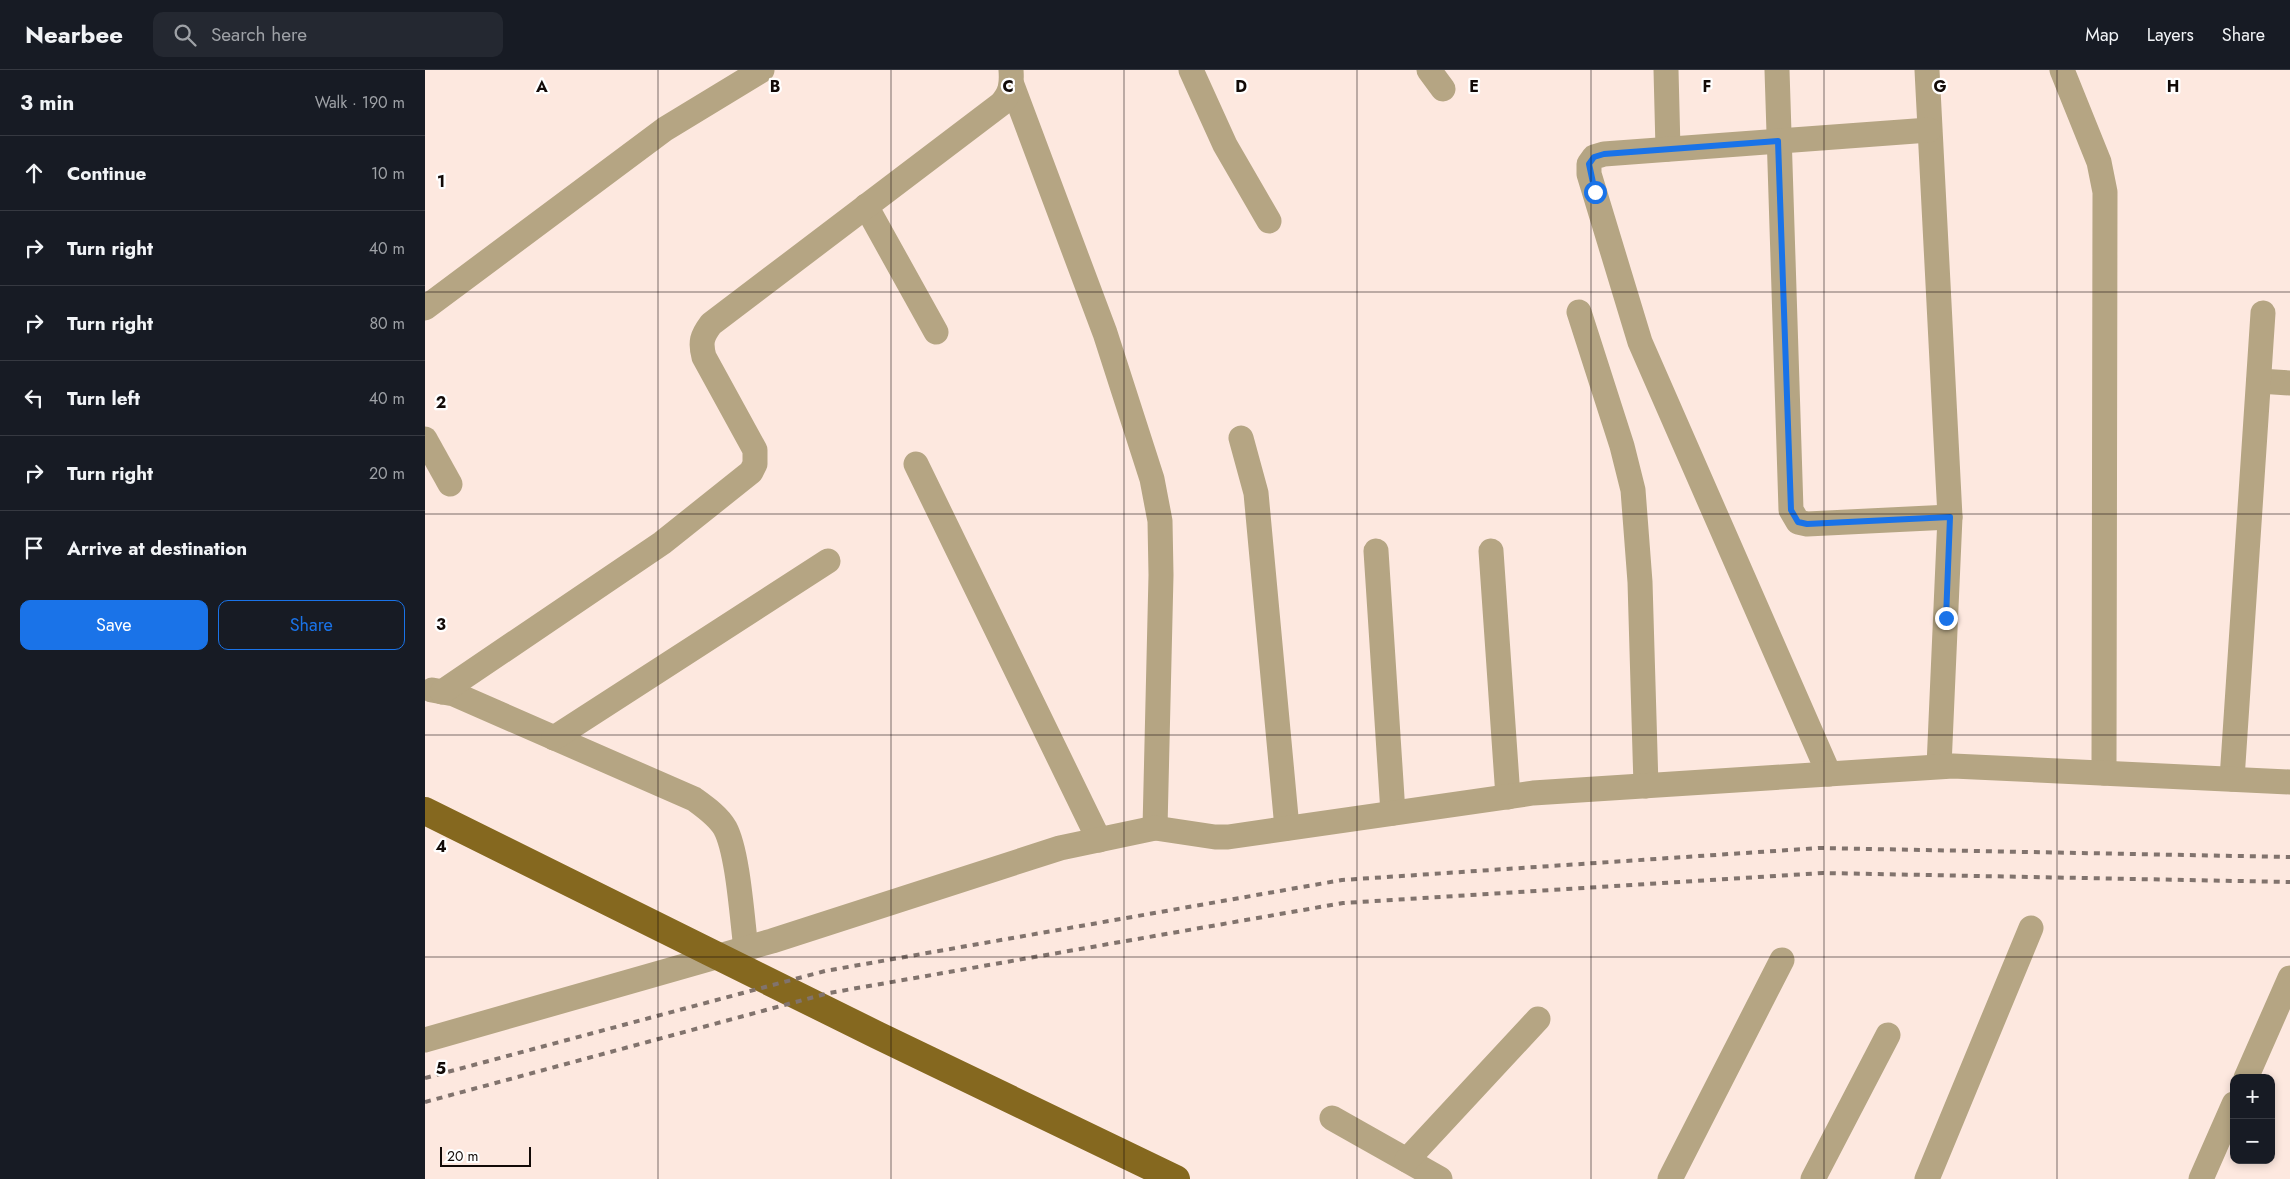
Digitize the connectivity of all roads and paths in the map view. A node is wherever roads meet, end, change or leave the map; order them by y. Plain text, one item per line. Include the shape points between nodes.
1 (762, 70) edge
2 (1191, 70) edge
3 (1666, 70) edge
4 (1777, 70) edge
5 (1927, 70) edge
6 (2062, 70) edge
7 (1011, 78) edge
8 (1929, 130) junction
9 (1778, 141) junction
10 (1668, 149) junction
11 (866, 206) junction
12 (1269, 220) dead end
13 (425, 308) edge
14 (1579, 312) dead end
15 (2263, 313) dead end
16 (936, 332) dead end
17 (2259, 381) junction
18 (2290, 383) edge
19 (1241, 438) dead end
20 (425, 439) edge
21 (916, 464) dead end
22 (451, 484) dead end
23 (1950, 517) junction
24 (1376, 551) dead end
25 (1491, 551) dead end
26 (828, 561) dead end
27 (433, 690) edge
28 (554, 738) junction
29 (1939, 766) junction
30 (2104, 773) junction
31 (1829, 774) junction
32 (2232, 779) junction
33 (2290, 782) edge
34 (1646, 786) junction
35 (1508, 797) junction
36 (425, 811) edge
37 (1393, 813) junction
38 (1287, 828) junction
39 (1164, 830) junction
40 (1099, 840) junction
41 (2031, 928) dead end
42 (746, 949) junction
43 (1782, 960) dead end
44 (2290, 978) edge
45 (1537, 1019) dead end
46 (1888, 1036) dead end
47 (425, 1040) edge
48 (2247, 1074) edge
49 (2230, 1113) edge
50 (1332, 1118) dead end
51 (1407, 1160) junction
52 (1176, 1179) edge
53 (1440, 1179) edge
54 (1670, 1179) edge
55 (1813, 1179) edge
56 (1927, 1179) edge
57 (2201, 1179) edge

1 - 13 street via 665,129
2 - 12 street via 1225,146
3 - 10 street
4 - 9 street
5 - 8 street
6 - 30 street via 2099,162 2105,192
7 - 11 street via 1008,96 1001,104
7 - 39 street via 1105,333 1154,487 1160,521
8 - 9 street
8 - 23 street
9 - 10 street
9 - 23 street via 1791,510 1798,522 1807,524
10 - 31 street via 1594,157 1589,164 1589,174 1640,342
11 - 16 street
11 - 27 street via 711,324 703,335 704,357 755,450 755,464 751,472 662,543
14 - 34 street via 1623,446 1633,490 1640,582
15 - 17 street
17 - 18 street
17 - 32 street
19 - 38 street via 1256,493
20 - 22 street
21 - 40 street
23 - 29 street
24 - 37 street
25 - 35 street
26 - 28 street
27 - 28 street via 454,694
28 - 42 street via 694,799 710,811 724,827 732,846
29 - 30 street
29 - 31 street
30 - 32 street
31 - 34 street
32 - 33 street
34 - 35 street
35 - 37 street
36 - 52 main road
37 - 38 street
38 - 39 street via 1215,837
39 - 40 street
40 - 42 street via 1043,852
41 - 56 street
42 - 47 street
43 - 54 street
44 - 48 street
45 - 51 street
46 - 55 street
49 - 57 street
50 - 51 street
51 - 53 street

